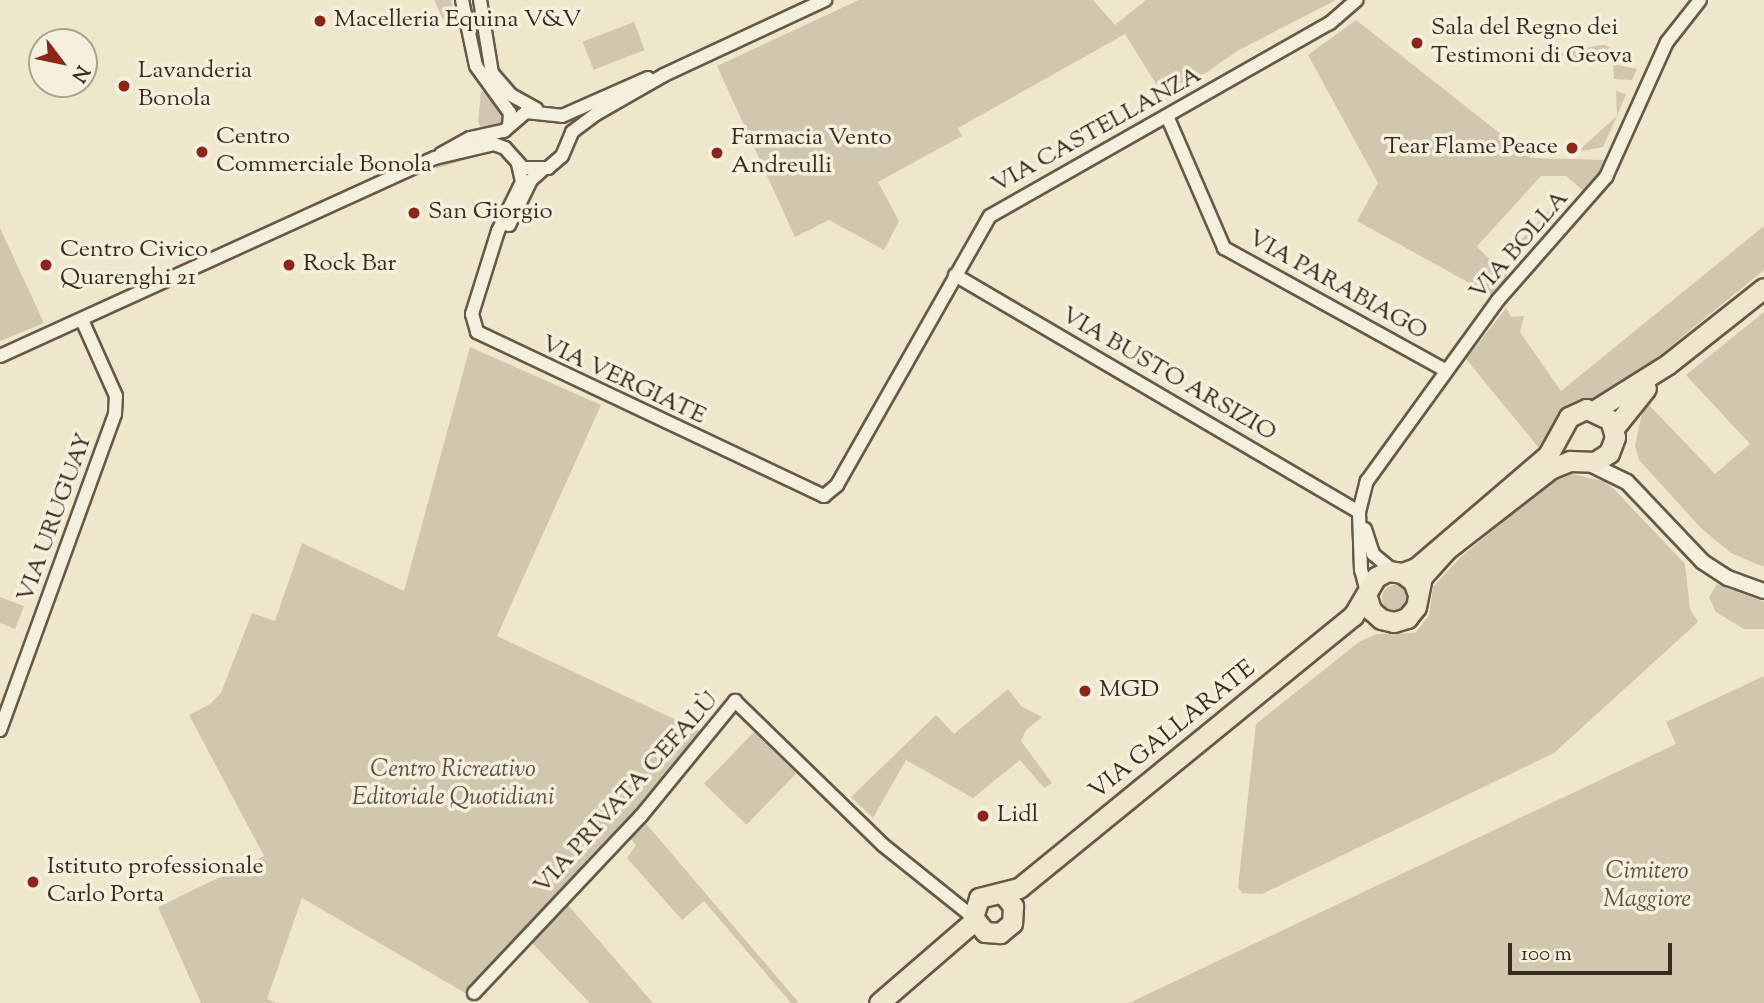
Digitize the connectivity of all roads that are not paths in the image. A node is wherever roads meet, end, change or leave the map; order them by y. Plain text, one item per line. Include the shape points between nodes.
1 (462, 0) edge
2 (480, 0) edge
3 (825, 0) edge
4 (1356, 0) edge
5 (1700, 0) edge
6 (664, 75) junction
7 (540, 110) junction
8 (553, 115) junction
9 (1167, 116) junction
10 (510, 125) junction
11 (566, 146) junction
12 (509, 153) junction
13 (435, 158) junction
14 (518, 164) junction
15 (543, 170) junction
16 (491, 255) junction
17 (955, 275) junction
18 (1764, 288) edge
19 (82, 320) junction
20 (0, 356) edge
21 (1668, 364) junction
22 (1445, 370) junction
23 (1595, 410) junction
24 (1562, 434) junction
25 (1614, 435) junction
26 (1582, 461) junction
27 (827, 495) joint
28 (1640, 495) junction
29 (1359, 512) junction
30 (1398, 572) junction
31 (1764, 592) edge
32 (1367, 594) junction
33 (1418, 594) junction
34 (1381, 619) junction
35 (0, 730) edge
36 (1008, 900) junction
37 (977, 922) junction
38 (474, 993) dead end
39 (879, 1003) edge
40 (893, 1003) edge

1 - 10 street via 476,66 510,113
2 - 7 street via 492,74 523,104
3 - 6 street
4 - 9 street, VIA CASTELLANZA via 1330,23
5 - 22 street, VIA BOLLA via 1667,42 1606,177 1498,300
6 - 8 street via 638,81 565,115
6 - 11 street via 585,121
7 - 8 street
7 - 10 street via 524,112
8 - 11 street via 565,130
9 - 17 street, VIA CASTELLANZA via 990,216
9 - 22 street, VIA PARABIAGO via 1219,243
10 - 12 street via 506,137
10 - 13 street via 456,143
11 - 15 street via 557,162
12 - 13 street via 500,145 481,145
12 - 14 street
13 - 19 street
14 - 15 street
14 - 16 street, VIA VERGIATE via 522,182
15 - 16 street, VIA VERGIATE via 533,177
16 - 27 street, VIA VERGIATE via 472,314 473,326 484,338 814,493
17 - 27 street, VIA CASTELLANZA via 837,485
17 - 29 street, VIA BUSTO ARSIZIO
18 - 21 main road, VIA GALLARATE
19 - 20 street
19 - 35 street, VIA URUGUAY via 114,391 115,414
21 - 23 main road, VIA GALLARATE
21 - 25 main road, VIA GALLARATE
22 - 29 street, VIA BOLLA via 1377,464
23 - 24 main road, VIA GALLARATE via 1569,417
23 - 25 main road
24 - 26 main road via 1566,450
24 - 30 main road, VIA GALLARATE via 1548,455 1416,568
25 - 26 main road, VIA GALLARATE via 1603,458
25 - 28 street via 1620,465
26 - 28 street via 1614,472
26 - 33 main road, VIA GALLARATE via 1544,472 1446,550 1423,577
28 - 31 street via 1703,562 1727,578
29 - 30 street via 1373,554
29 - 32 street, VIA BOLLA via 1361,570
30 - 32 main road, VIA GALLARATE via 1376,577
30 - 33 main road via 1413,581
32 - 34 main road via 1371,610
32 - 36 main road, VIA GALLARATE via 1353,616
33 - 34 main road, VIA GALLARATE via 1416,607 1407,618
34 - 36 main road, VIA GALLARATE via 1346,633
36 - 37 main road, VIA GALLARATE via 990,892 979,898
36 - 37 main road, VIA GALLARATE via 1013,918 1007,929 992,934
37 - 38 street, VIA PRIVATA CEFALÙ via 883,845 735,701 641,816
37 - 39 main road, VIA GALLARATE
37 - 40 main road, VIA GALLARATE

